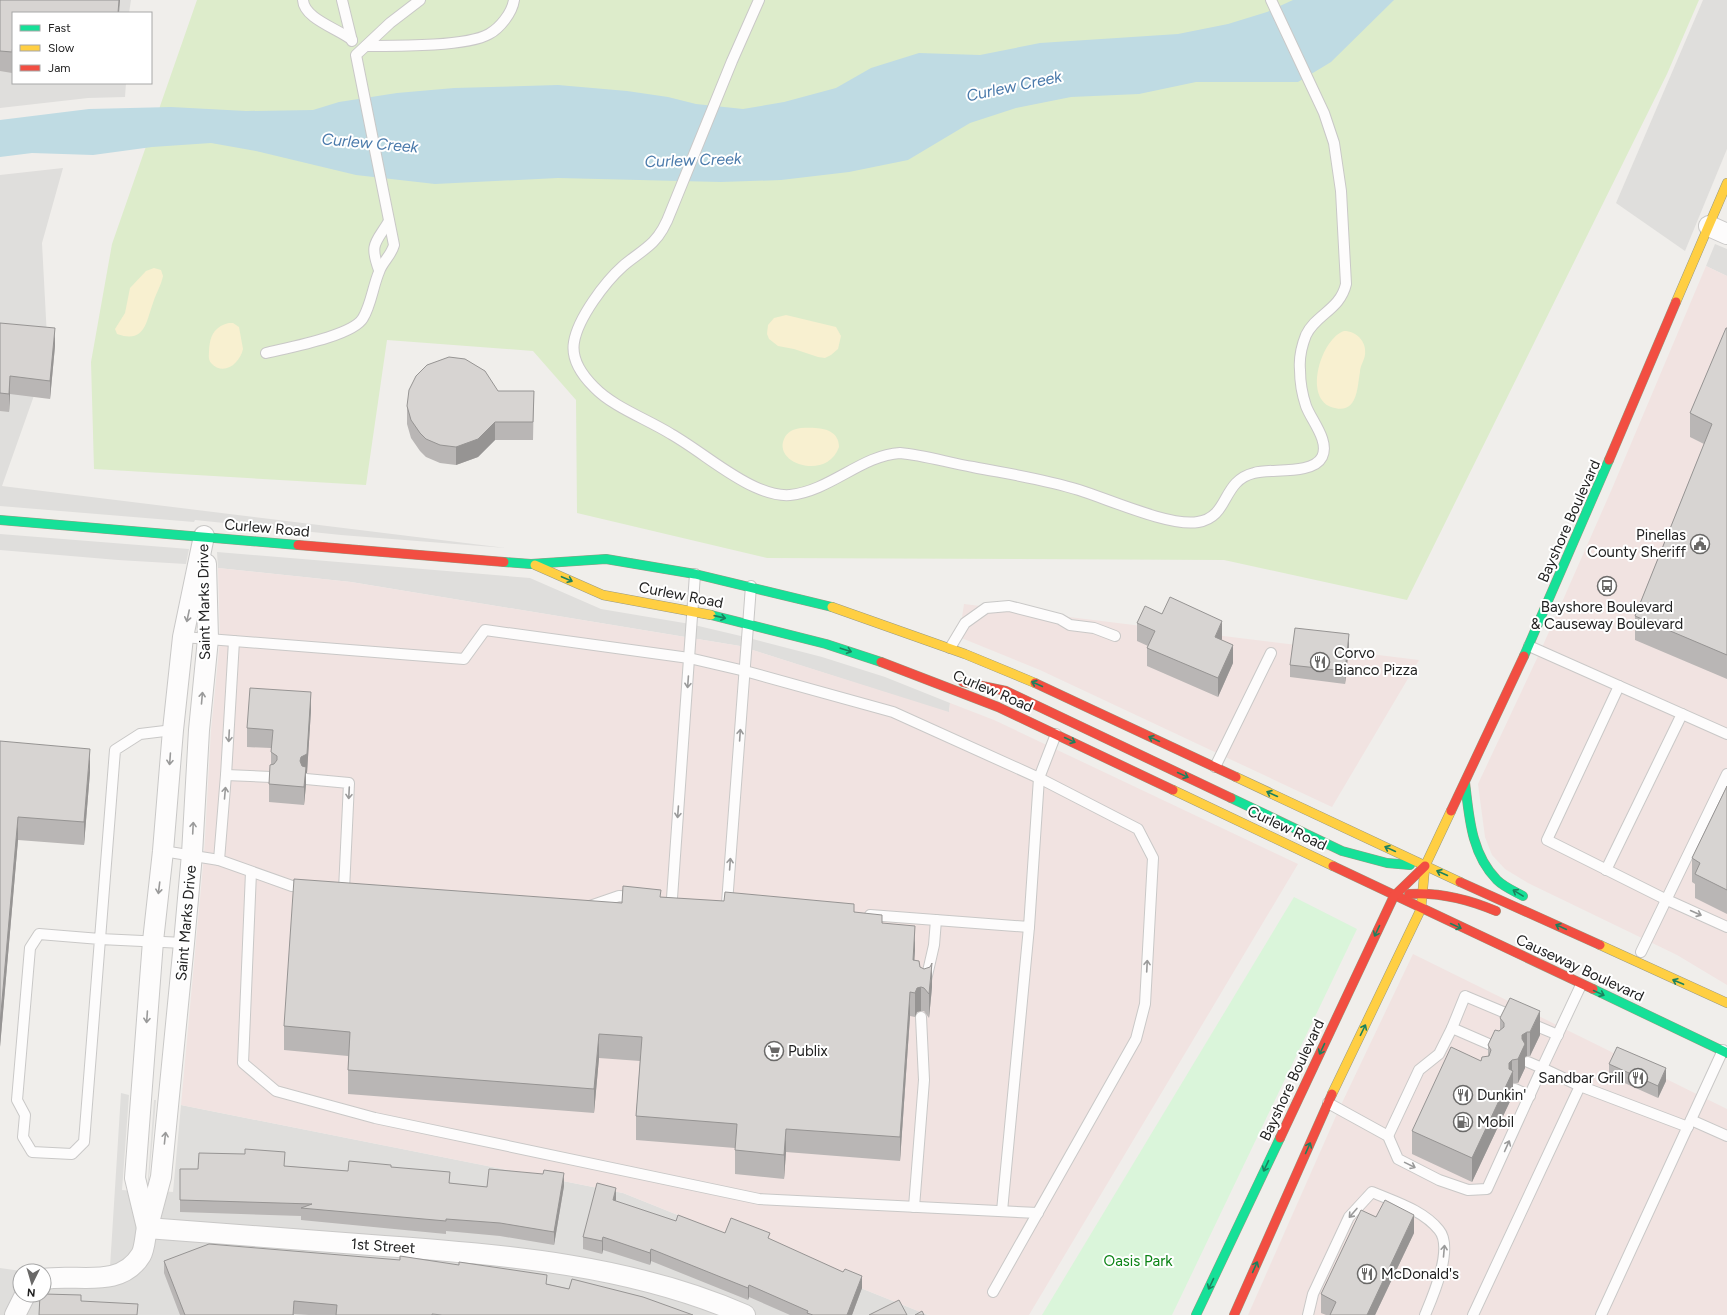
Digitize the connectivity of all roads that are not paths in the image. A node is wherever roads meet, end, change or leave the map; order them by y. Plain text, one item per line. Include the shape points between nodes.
1 (303, 0) edge
2 (342, 0) edge
3 (420, 0) edge
4 (514, 0) edge
5 (759, 0) edge
6 (1271, 0) edge
7 (352, 40) junction
8 (366, 46) junction
9 (357, 60) junction
10 (1727, 183) edge
11 (388, 218) junction
12 (1718, 230) edge
13 (379, 270) junction
14 (266, 352) dead end
15 (0, 520) edge
16 (204, 536) junction
17 (532, 564) junction
18 (695, 574) junction
19 (751, 586) junction
20 (692, 610) junction
21 (748, 623) junction
22 (1115, 636) dead end
23 (183, 637) junction
24 (208, 638) junction
25 (234, 641) junction
26 (1529, 646) junction
27 (950, 648) junction
28 (1271, 653) dead end
29 (689, 658) junction
30 (900, 668) junction
31 (744, 671) junction
32 (1619, 686) junction
33 (1682, 714) junction
34 (173, 730) junction
35 (1056, 734) junction
36 (1727, 734) edge
37 (1215, 767) junction
38 (1727, 774) edge
39 (226, 775) junction
40 (270, 777) edge
41 (1039, 778) junction
42 (306, 779) edge
43 (1465, 782) junction
44 (163, 852) junction
45 (192, 854) junction
46 (219, 860) junction
47 (1425, 866) junction
48 (1606, 870) junction
49 (251, 872) junction
50 (314, 888) edge
51 (344, 890) edge
52 (1422, 892) junction
53 (1394, 896) junction
54 (642, 897) edge
55 (672, 898) edge
56 (1529, 899) dead end
57 (1665, 899) junction
58 (727, 903) edge
59 (582, 908) edge
60 (1420, 909) junction
61 (862, 914) edge
62 (1507, 916) dead end
63 (936, 920) junction
64 (1029, 927) junction
65 (1727, 927) edge
66 (100, 939) junction
67 (153, 941) junction
68 (184, 943) junction
69 (1640, 952) dead end
70 (1666, 964) dead end
71 (1581, 985) junction
72 (925, 986) edge
73 (1691, 997) dead end
74 (1727, 1003) edge
75 (922, 1017) dead end
76 (1452, 1028) junction
77 (1558, 1035) junction
78 (1498, 1048) edge
79 (1726, 1049) edge
80 (1528, 1062) dead end
81 (1542, 1068) junction
82 (1580, 1086) junction
83 (1515, 1089) dead end
84 (1530, 1096) junction
85 (1328, 1103) junction
86 (1689, 1123) junction
87 (1388, 1136) junction
88 (1727, 1136) edge
89 (914, 1207) junction
90 (1002, 1211) junction
91 (1038, 1213) junction
92 (147, 1228) junction
93 (52, 1278) edge
94 (993, 1292) dead end
95 (21, 1303) edge
96 (15, 1315) edge
97 (745, 1315) edge
98 (1196, 1315) edge
99 (1234, 1315) edge
100 (1308, 1315) edge
101 (1425, 1315) edge
102 (1473, 1315) edge
103 (1601, 1315) edge

1 - 7 lane via 305,8 313,16
2 - 7 lane
3 - 8 lane
4 - 8 lane via 507,17 490,34 482,37 454,42
5 - 6 lane via 661,233 654,242 621,268 603,288 588,311 574,341 576,361 586,378 595,389 617,404 672,434 746,482 774,494 791,495 809,490 837,480 880,457 894,453 1030,477 1186,523 1199,522 1216,514 1239,479 1259,471 1310,467 1319,461 1323,453 1320,436 1303,397 1300,368 1306,335 1342,298 1346,284 1339,173 1334,143 1324,113
7 - 9 lane
8 - 9 lane
9 - 11 lane
10 - 12 main road, Bayshore Boulevard
11 - 13 lane via 374,245
11 - 13 lane via 394,245
12 - 26 main road, Bayshore Boulevard via 1609,463
13 - 14 lane via 364,318 353,328 325,338
15 - 16 main road, Curlew Road
16 - 17 main road, Curlew Road
16 -> 23 street, Saint Marks Drive
16 - 24 street, Saint Marks Drive
17 - 18 main road, Curlew Road via 606,559
17 -> 20 main road, Curlew Road via 603,595
18 - 19 main road, Curlew Road
18 - 20 lane
19 - 21 lane
19 - 27 main road, Curlew Road via 825,605
20 -> 21 main road, Curlew Road
20 - 29 lane
21 -> 30 main road, Curlew Road via 826,644
21 - 31 lane
22 - 27 lane via 1009,606 986,608 965,623
23 - 24 lane
23 - 34 street, Saint Marks Drive
24 - 25 lane
45 -> 24 street, Saint Marks Drive via 199,730
25 - 29 lane via 464,659 485,630
25 -> 39 lane
26 - 32 lane
26 - 43 main road, Bayshore Boulevard
37 -> 27 main road, Curlew Road via 1035,683
28 - 37 lane
29 - 31 lane
29 -> 55 lane
30 - 35 main road, Curlew Road via 998,707
30 -> 47 main road via 1006,691 1342,851 1387,863
31 - 41 lane via 893,712
58 -> 31 lane
32 - 33 lane
32 - 48 lane via 1547,840
33 - 36 lane
33 - 48 lane
34 -> 44 street, Saint Marks Drive
34 - 66 lane via 140,734 114,750
35 - 41 lane
35 -> 53 main road, Curlew Road
47 -> 37 main road, Curlew Road
38 - 57 lane
39 - 40 lane
46 -> 39 lane
41 - 64 lane
91 -> 41 lane via 1136,1039 1145,1004 1153,858 1138,828
42 -> 51 lane via 349,784
43 - 47 main road, Bayshore Boulevard
56 -> 43 main road via 1497,880 1483,864 1473,841
44 - 45 lane
44 -> 67 street, Saint Marks Drive
45 - 46 lane
45 - 68 street, Saint Marks Drive
46 - 49 lane
47 - 52 main road, Bayshore Boulevard
47 - 53 main road, Bayshore Boulevard
74 -> 47 main road, Causeway Boulevard
48 - 57 lane
49 - 50 lane via 292,886
49 - 89 lane via 243,1063 276,1090 375,1118 759,1199
52 - 53 main road
52 - 60 main road, Bayshore Boulevard
52 - 62 main road via 1479,904
53 - 60 main road, Curlew Road
53 -> 98 main road, Bayshore Boulevard
54 - 59 lane via 619,896
57 -> 65 lane
57 - 69 lane
60 -> 71 main road, Causeway Boulevard
85 -> 60 main road, Bayshore Boulevard
61 - 63 lane
63 - 64 lane
63 - 72 lane via 934,945
64 - 90 lane
66 - 66 lane via 39,934 30,948 17,1100 25,1115 23,1138 32,1152 72,1154 84,1142
66 - 67 lane
67 - 68 lane
67 -> 92 street, Saint Marks Drive via 135,1178
92 -> 68 street, Saint Marks Drive via 162,1177
70 - 74 main road
71 - 77 lane
71 -> 79 main road, Causeway Boulevard
73 - 74 main road
75 - 89 lane via 924,1080
76 - 77 lane via 1465,996
76 - 78 lane
76 - 87 lane via 1442,1055 1419,1070
77 - 81 lane
79 - 86 lane
80 - 81 lane
81 - 82 lane
81 - 84 lane
82 - 86 lane
82 - 102 lane
83 - 84 lane
87 -> 84 lane via 1398,1159 1439,1180 1468,1190 1487,1189
85 - 87 lane
99 -> 85 main road, Bayshore Boulevard
86 - 88 lane
86 - 103 lane
89 - 90 lane
90 - 91 lane
91 - 94 lane
92 - 93 street via 142,1254 131,1268 110,1277
92 - 97 street, 1st Street via 443,1250 562,1264 664,1285
95 - 96 street
101 -> 100 lane via 1446,1249 1440,1230 1417,1212 1372,1192 1348,1218 1313,1294

